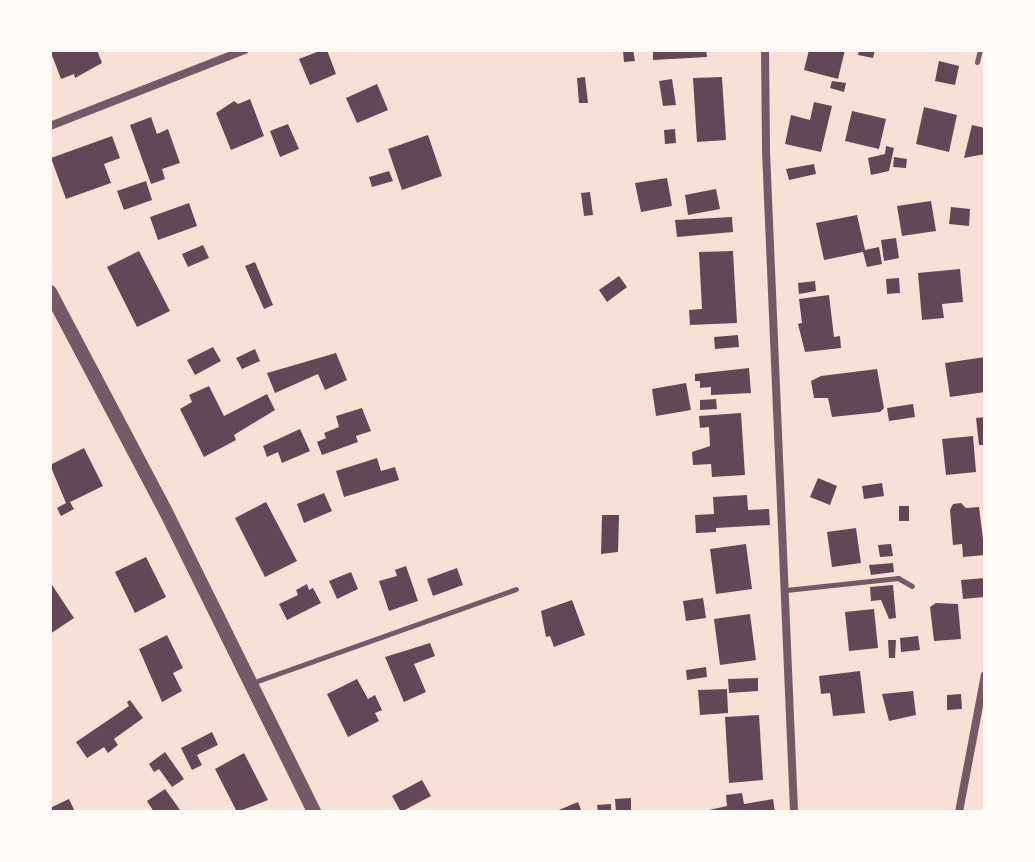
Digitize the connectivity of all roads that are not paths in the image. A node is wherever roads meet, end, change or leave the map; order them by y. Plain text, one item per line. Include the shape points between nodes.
1 (245, 50) edge
2 (765, 50) edge
3 (980, 50) edge
4 (977, 62) dead end
5 (50, 126) edge
6 (50, 292) edge
7 (912, 586) dead end
8 (516, 589) dead end
9 (786, 590) junction
10 (985, 675) edge
11 (251, 683) junction
12 (314, 812) edge
13 (794, 812) edge
14 (959, 812) edge

1 - 5 street
2 - 9 street
3 - 4 lane
6 - 11 street
7 - 9 lane via 898,578
8 - 11 lane
9 - 13 street
10 - 14 street
11 - 12 street

